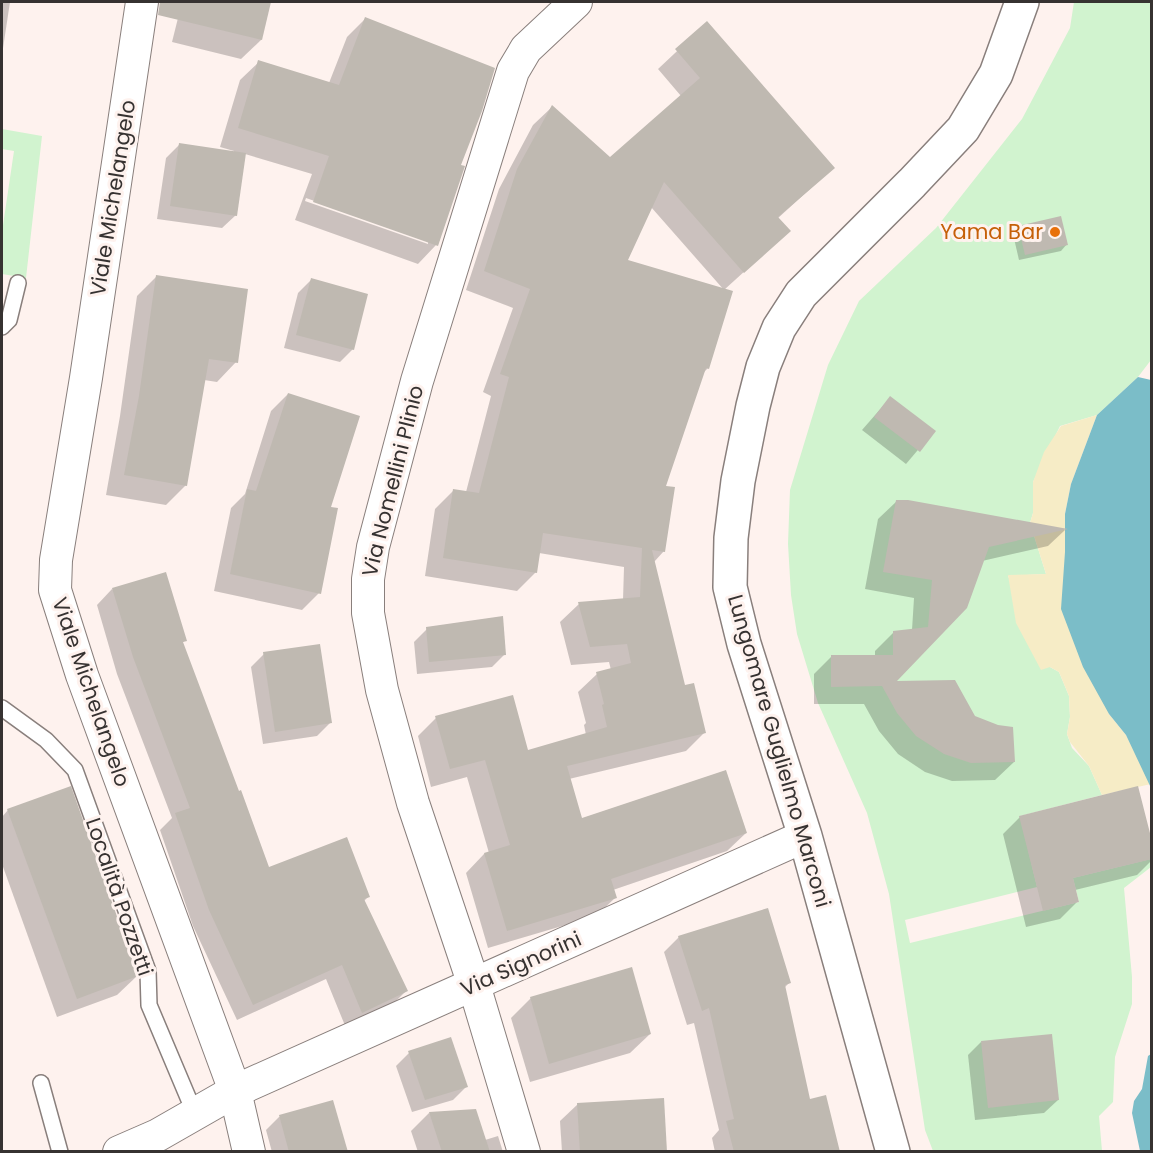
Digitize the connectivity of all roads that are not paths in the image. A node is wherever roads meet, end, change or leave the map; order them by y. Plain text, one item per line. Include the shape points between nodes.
1 (142, 2) edge
2 (576, 2) edge
3 (1022, 2) edge
4 (18, 283) dead end
5 (2, 327) edge
6 (2, 708) edge
7 (805, 836) junction
8 (474, 985) junction
9 (41, 1083) dead end
10 (235, 1091) junction
11 (195, 1114) junction
12 (60, 1152) edge
13 (119, 1152) edge
14 (249, 1152) edge
15 (524, 1152) edge
16 (893, 1152) edge

1 - 10 street, Viale Michelangelo via 56,560 55,590 81,675
2 - 8 street, Via Nomellini Plinio via 526,49 513,71 417,381 368,579 368,613 382,690 412,802
3 - 7 street, Lungomare Guglielmo Marconi via 996,74 963,129 801,294 779,328 763,367 738,481 730,587 744,644
4 - 5 lane via 9,320
6 - 11 lane, Località Pozzetti via 46,740 75,770 148,971 149,1005
7 - 8 street, Via Signorini
7 - 16 street, Lungomare Guglielmo Marconi
8 - 10 street, Via Signorini
8 - 15 street, Via Nomellini Plinio
9 - 12 lane
10 - 11 street
10 - 14 street, Viale Michelangelo
11 - 13 street

